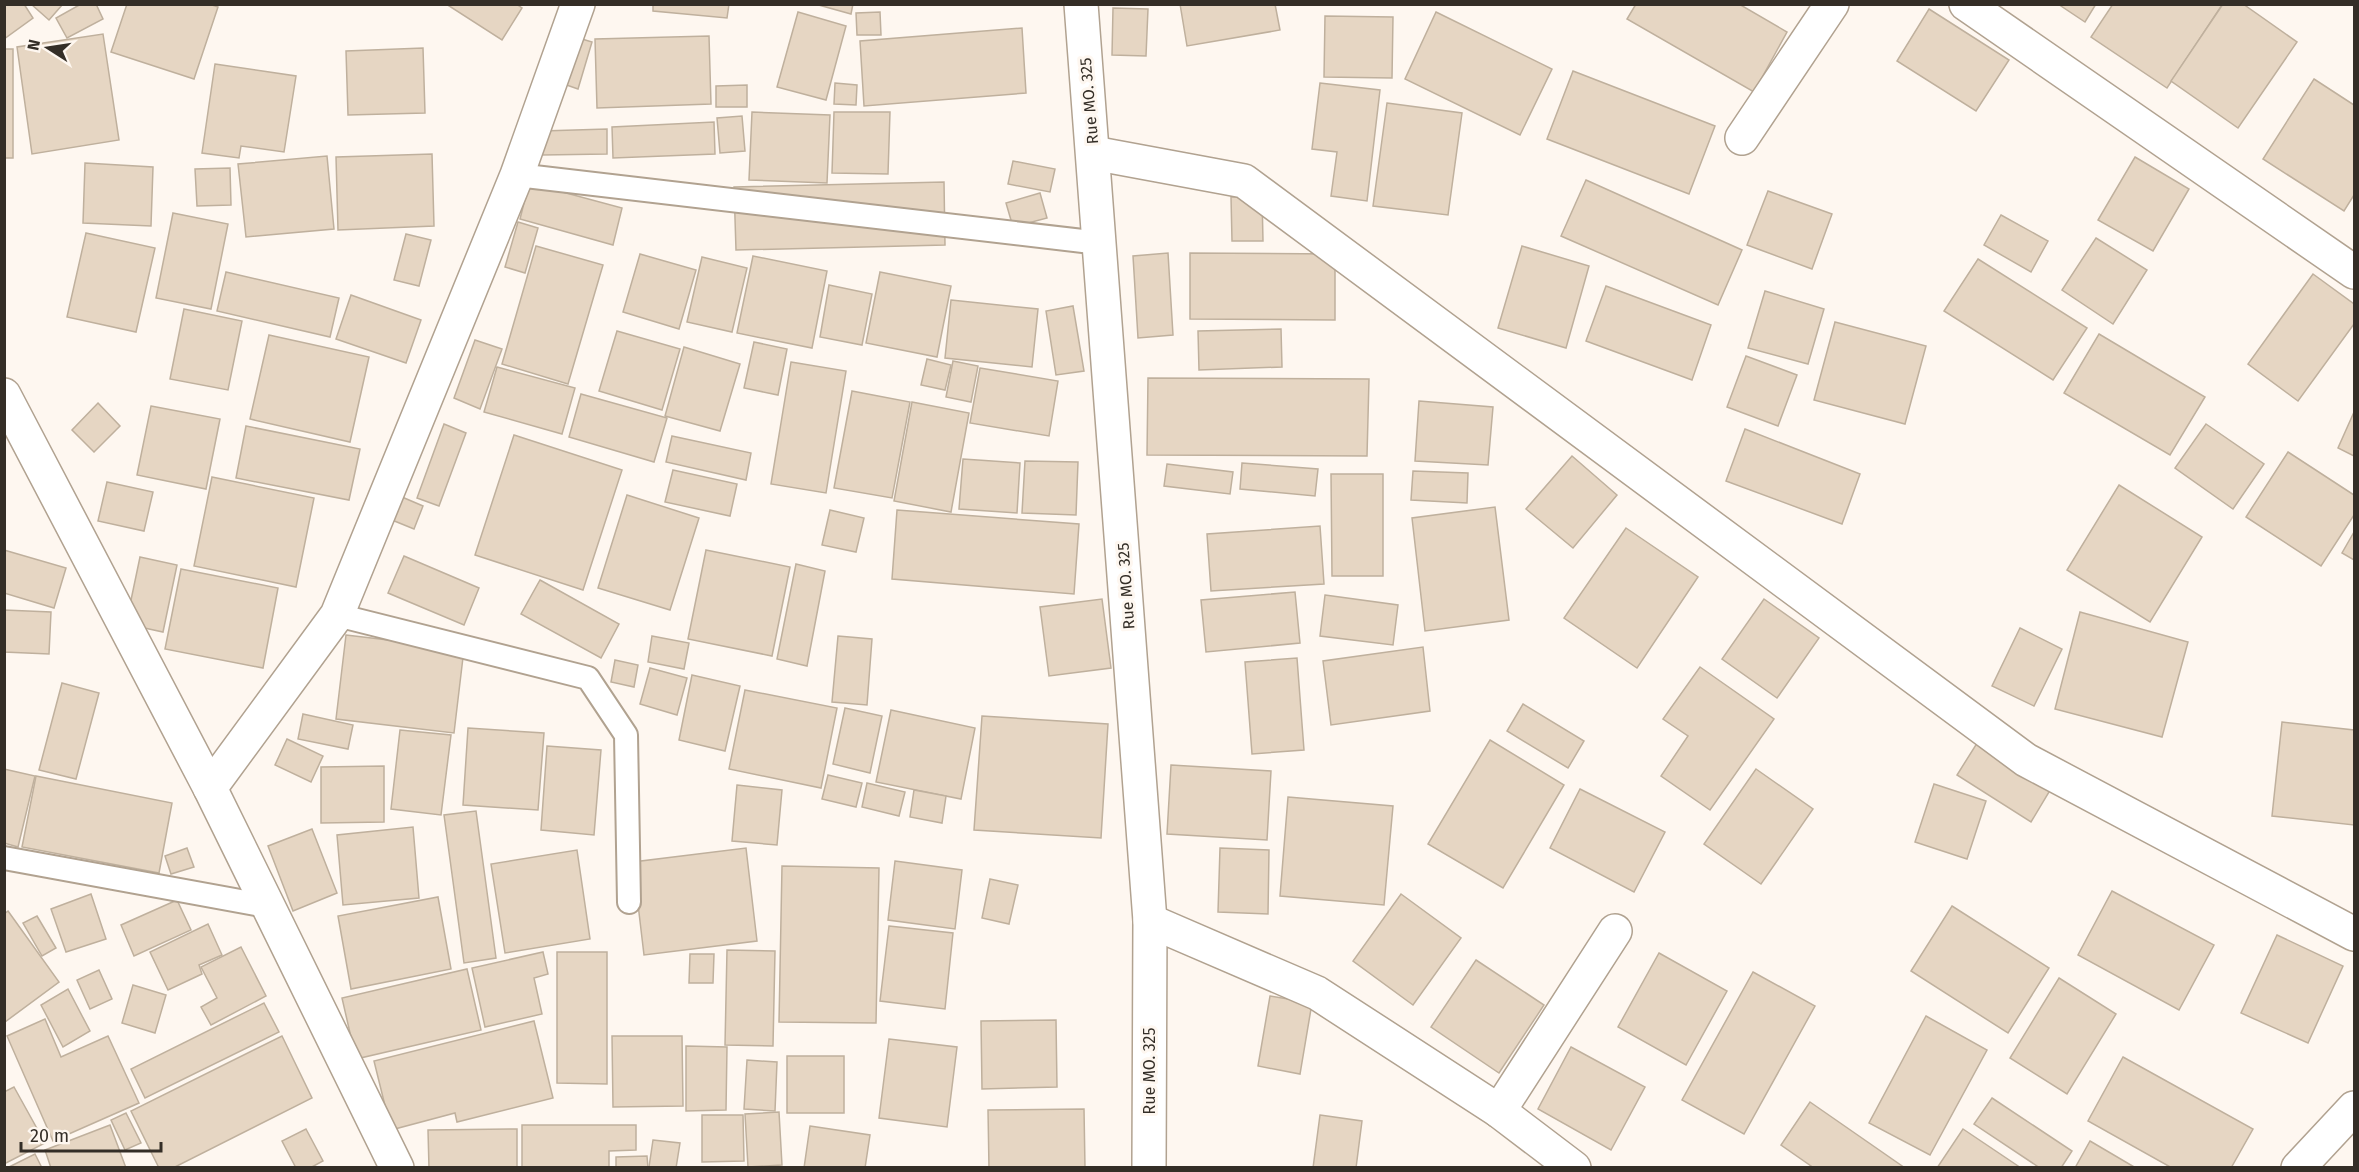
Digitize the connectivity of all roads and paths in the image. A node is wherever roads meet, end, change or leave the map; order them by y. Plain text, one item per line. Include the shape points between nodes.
1 (578, 4) edge
2 (1082, 4) edge
3 (1832, 4) edge
4 (1966, 4) edge
5 (1742, 138) dead end
6 (1093, 153) junction
7 (517, 175) junction
8 (1100, 243) junction
9 (2355, 272) edge
10 (4, 395) edge
11 (338, 615) junction
12 (210, 788) junction
13 (4, 858) edge
14 (629, 902) dead end
15 (267, 906) junction
16 (1150, 921) junction
17 (1615, 931) dead end
18 (2355, 934) edge
19 (2355, 1108) edge
20 (1499, 1111) junction
21 (397, 1167) edge
22 (1149, 1167) edge
23 (1574, 1167) edge
24 (2298, 1167) edge

1 - 7 street
2 - 6 street, Rue MO. 325
3 - 5 street
4 - 9 street
6 - 8 street, Rue MO. 325
6 - 18 street via 1244,181 2026,760
7 - 8 lane
7 - 11 street
8 - 16 street, Rue MO. 325
10 - 12 street
11 - 12 street
11 - 14 lane via 588,678 626,735
12 - 15 street
13 - 15 lane
15 - 21 street
16 - 20 street via 1317,993
16 - 22 street, Rue MO. 325
17 - 20 street
19 - 24 street
20 - 23 street

